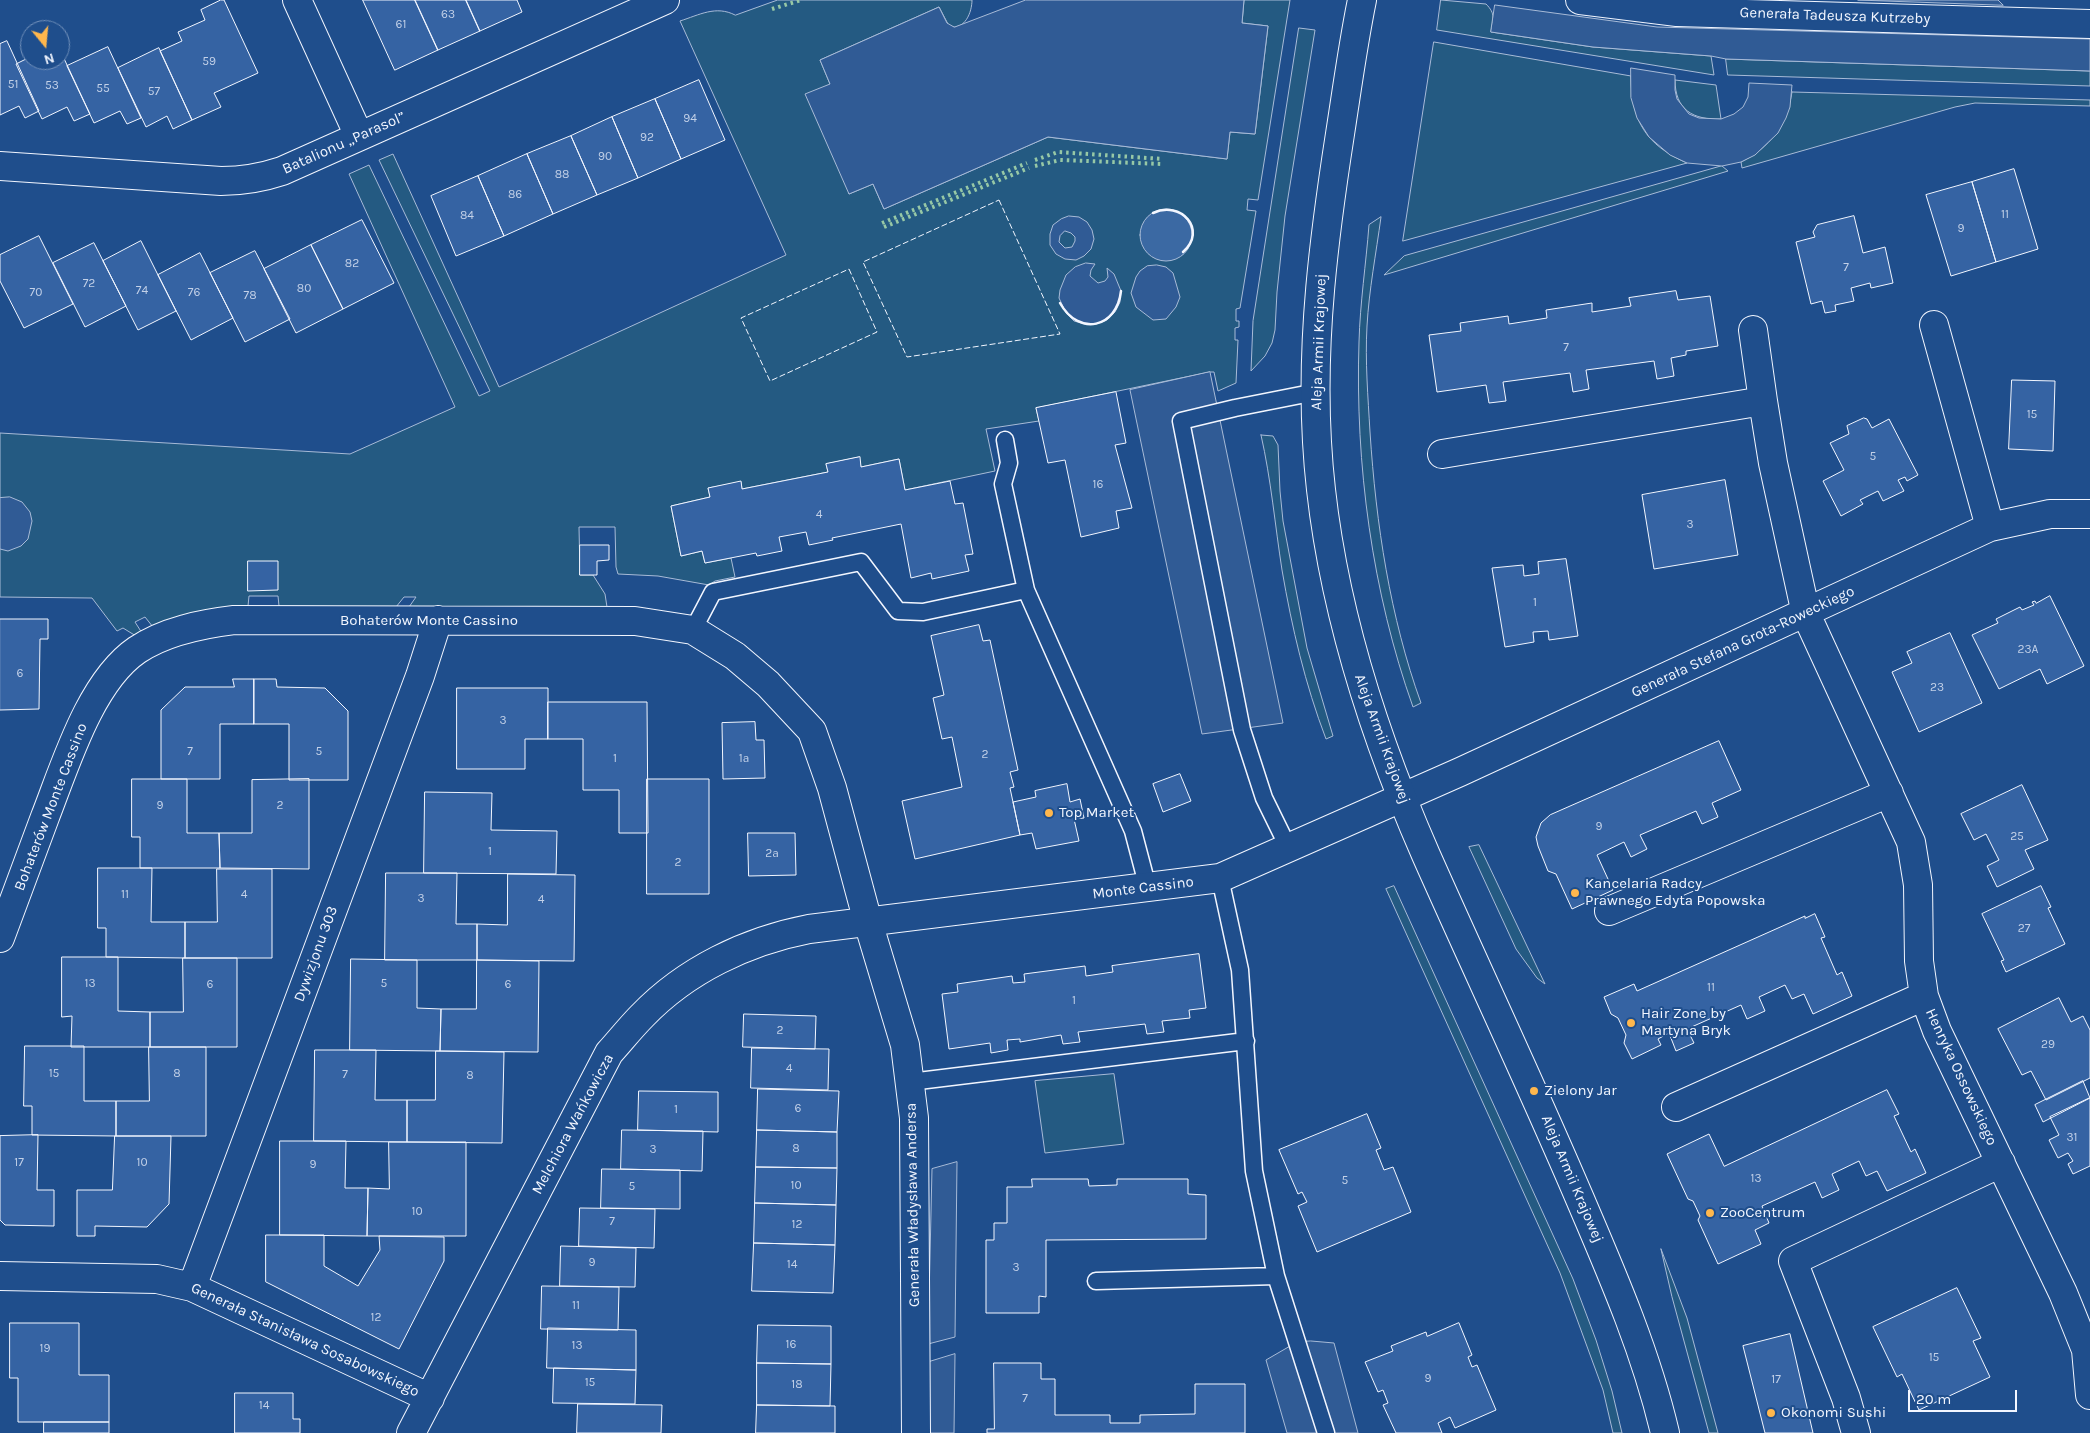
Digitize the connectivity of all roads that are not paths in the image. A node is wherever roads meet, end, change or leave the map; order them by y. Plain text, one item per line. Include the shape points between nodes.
1 (297, 0) edge
2 (664, 0) edge
3 (1362, 0) edge
4 (1580, 0) edge
5 (1622, 3) edge
6 (2090, 24) edge
7 (359, 136) junction
8 (0, 166) edge
9 (1934, 325) dead end
10 (1753, 330) dead end
11 (1316, 392) junction
12 (1763, 401) junction
13 (1004, 440) dead end
14 (1442, 454) dead end
15 (2090, 514) edge
16 (1990, 527) junction
17 (1026, 590) junction
18 (1806, 614) junction
19 (438, 620) junction
20 (693, 630) junction
21 (1889, 793) junction
22 (1402, 797) junction
23 (1289, 849) junction
24 (1220, 878) junction
25 (1148, 888) junction
26 (1609, 911) dead end
27 (868, 922) junction
28 (0, 938) edge
29 (1924, 996) junction
30 (1246, 1041) junction
31 (910, 1082) junction
32 (1676, 1108) dead end
33 (2001, 1163) junction
34 (0, 1276) edge
35 (1276, 1276) junction
36 (1096, 1281) dead end
37 (192, 1287) junction
38 (2090, 1395) edge
39 (430, 1398) junction
40 (411, 1433) edge
41 (916, 1433) edge
42 (1326, 1433) edge
43 (1665, 1433) edge
44 (1856, 1433) edge

1 - 7 street
2 - 7 street, Batalionu „Parasol”
3 - 11 street, Aleja Armii Krajowej via 1324,235 1317,307
4 - 5 street, Generała Tadeusza Kutrzeby
5 - 6 street, Generała Tadeusza Kutrzeby via 1677,12
7 - 8 street, Batalionu „Parasol” via 282,171 242,181
9 - 16 street
10 - 12 street, Henryka Ossowskiego
11 - 22 street, Aleja Armii Krajowej via 1317,444 1329,547 1339,597 1355,663
11 - 23 lane via 1181,421 1242,730 1264,798
12 - 14 street
12 - 18 street, Henryka Ossowskiego via 1772,464
13 - 17 lane via 1009,464 1003,484
15 - 16 street, Generała Stefana Grota-Roweckiego via 2050,514
16 - 18 street, Generała Stefana Grota-Roweckiego
17 - 20 lane via 923,612 898,611 861,562 713,592
17 - 25 lane via 1133,831
18 - 21 street, Henryka Ossowskiego
18 - 22 street, Generała Stefana Grota-Roweckiego
19 - 20 street, Bohaterów Monte Cassino via 635,621
19 - 28 street, Bohaterów Monte Cassino via 234,620 185,629 137,650 108,678 77,733
19 - 37 street, Dywizjonu 303
20 - 27 street, Bohaterów Monte Cassino via 735,656 768,684 812,731 832,788
21 - 26 street
21 - 29 street, Henryka Ossowskiego via 1911,842 1918,885 1919,961
22 - 23 street, Monte Cassino
22 - 43 street, Aleja Armii Krajowej via 1620,1291 1644,1357
23 - 24 street, Monte Cassino
24 - 25 street, Monte Cassino
24 - 30 lane via 1240,970
25 - 27 street, Monte Cassino
27 - 31 street, Generała Władysława Andersa via 905,1045
27 - 39 street, Melchiora Wańkowicza via 801,930 747,946 710,964 643,1015 609,1053
29 - 32 street
29 - 33 street, Henryka Ossowskiego via 1937,1031
30 - 31 lane
30 - 35 lane via 1254,1171
31 - 41 street, Generała Władysława Andersa via 914,1118
33 - 38 street, Henryka Ossowskiego via 2063,1293 2086,1350
33 - 44 street via 1793,1261 1846,1398
34 - 37 street, Generała Stanisława Sosabowskiego via 157,1279
35 - 36 lane
35 - 42 lane
37 - 39 street, Generała Stanisława Sosabowskiego
39 - 40 street, Melchiora Wańkowicza

